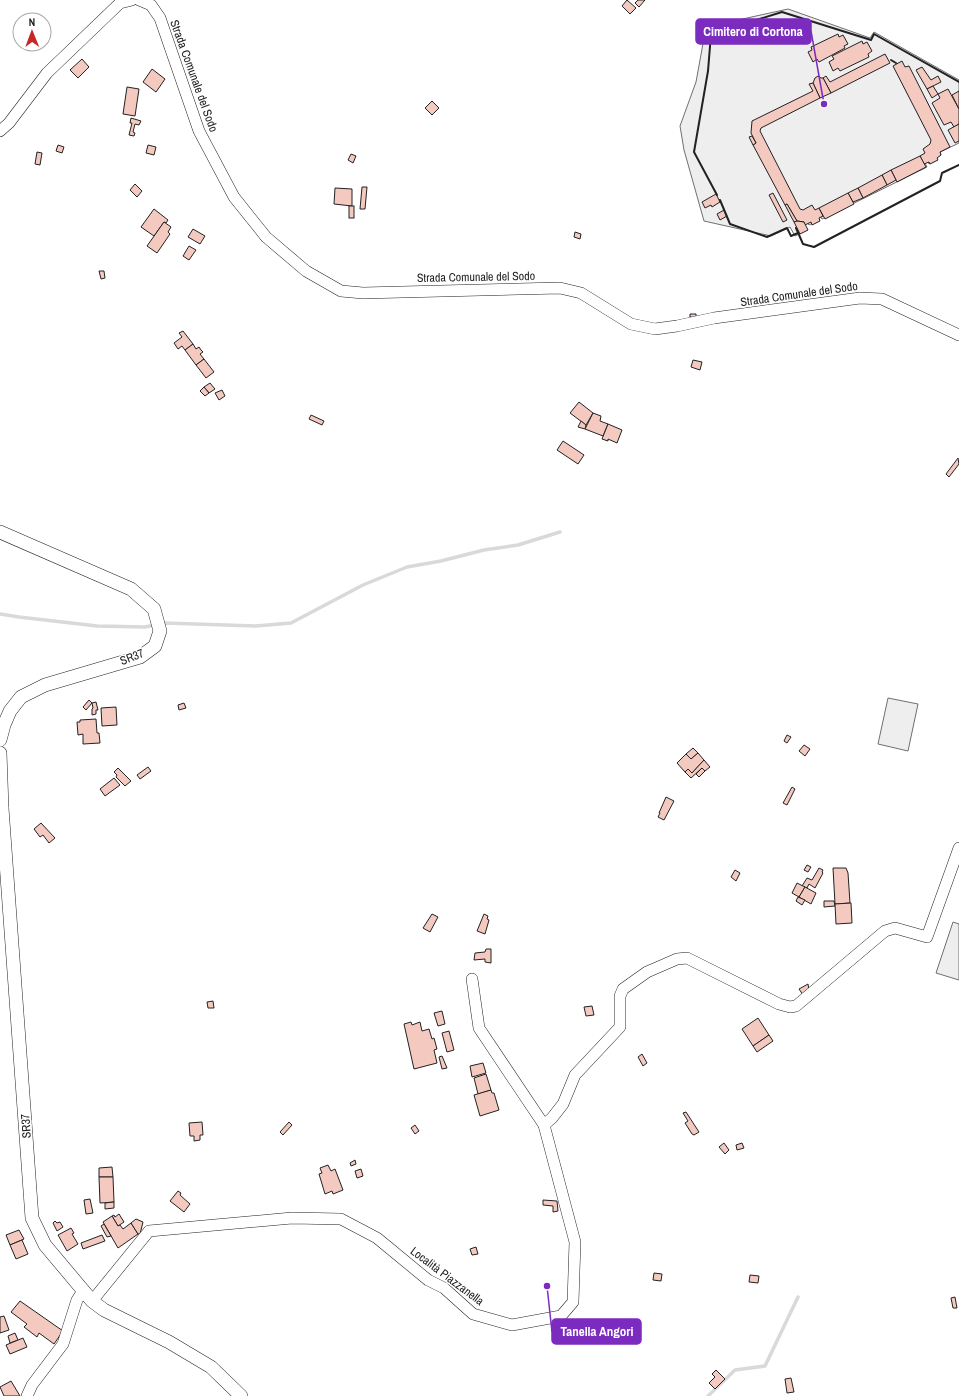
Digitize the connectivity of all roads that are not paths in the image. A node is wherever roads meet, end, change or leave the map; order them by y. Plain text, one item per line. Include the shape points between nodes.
1 (132, 0) edge
2 (139, 0) edge
3 (0, 131) edge
4 (959, 335) edge
5 (0, 532) edge
6 (0, 740) edge
7 (0, 753) edge
8 (959, 848) edge
9 (472, 979) dead end
10 (544, 1125) junction
11 (83, 1291) junction
12 (92, 1302) junction
13 (27, 1396) edge
14 (241, 1396) edge

1 - 3 street via 120,4 47,73
2 - 4 street, Strada Comunale del Sodo via 151,6 160,18 199,131 234,197 266,237 306,271 342,291 363,293 560,288 581,293 631,324 655,329 714,318 860,298 882,299
5 - 6 street, SR37 via 131,589 154,608 160,631 155,646 140,657 45,685 21,697 10,711
7 - 11 street, SR37 via 32,1218 45,1245
8 - 10 street via 927,937 894,928 885,931 796,1006 779,1004 687,958 677,959 647,972 623,989 620,996 620,1027 575,1075 563,1104
9 - 10 street, Località Piazzanella via 479,1028
10 - 12 street, Località Piazzanella via 575,1242 573,1302 561,1316 512,1324 473,1314 444,1288 428,1280 377,1238 341,1219 292,1218 149,1231
11 - 12 street, SR37
11 - 13 street via 77,1300 63,1344 32,1385
12 - 14 street, SR37 via 211,1367

